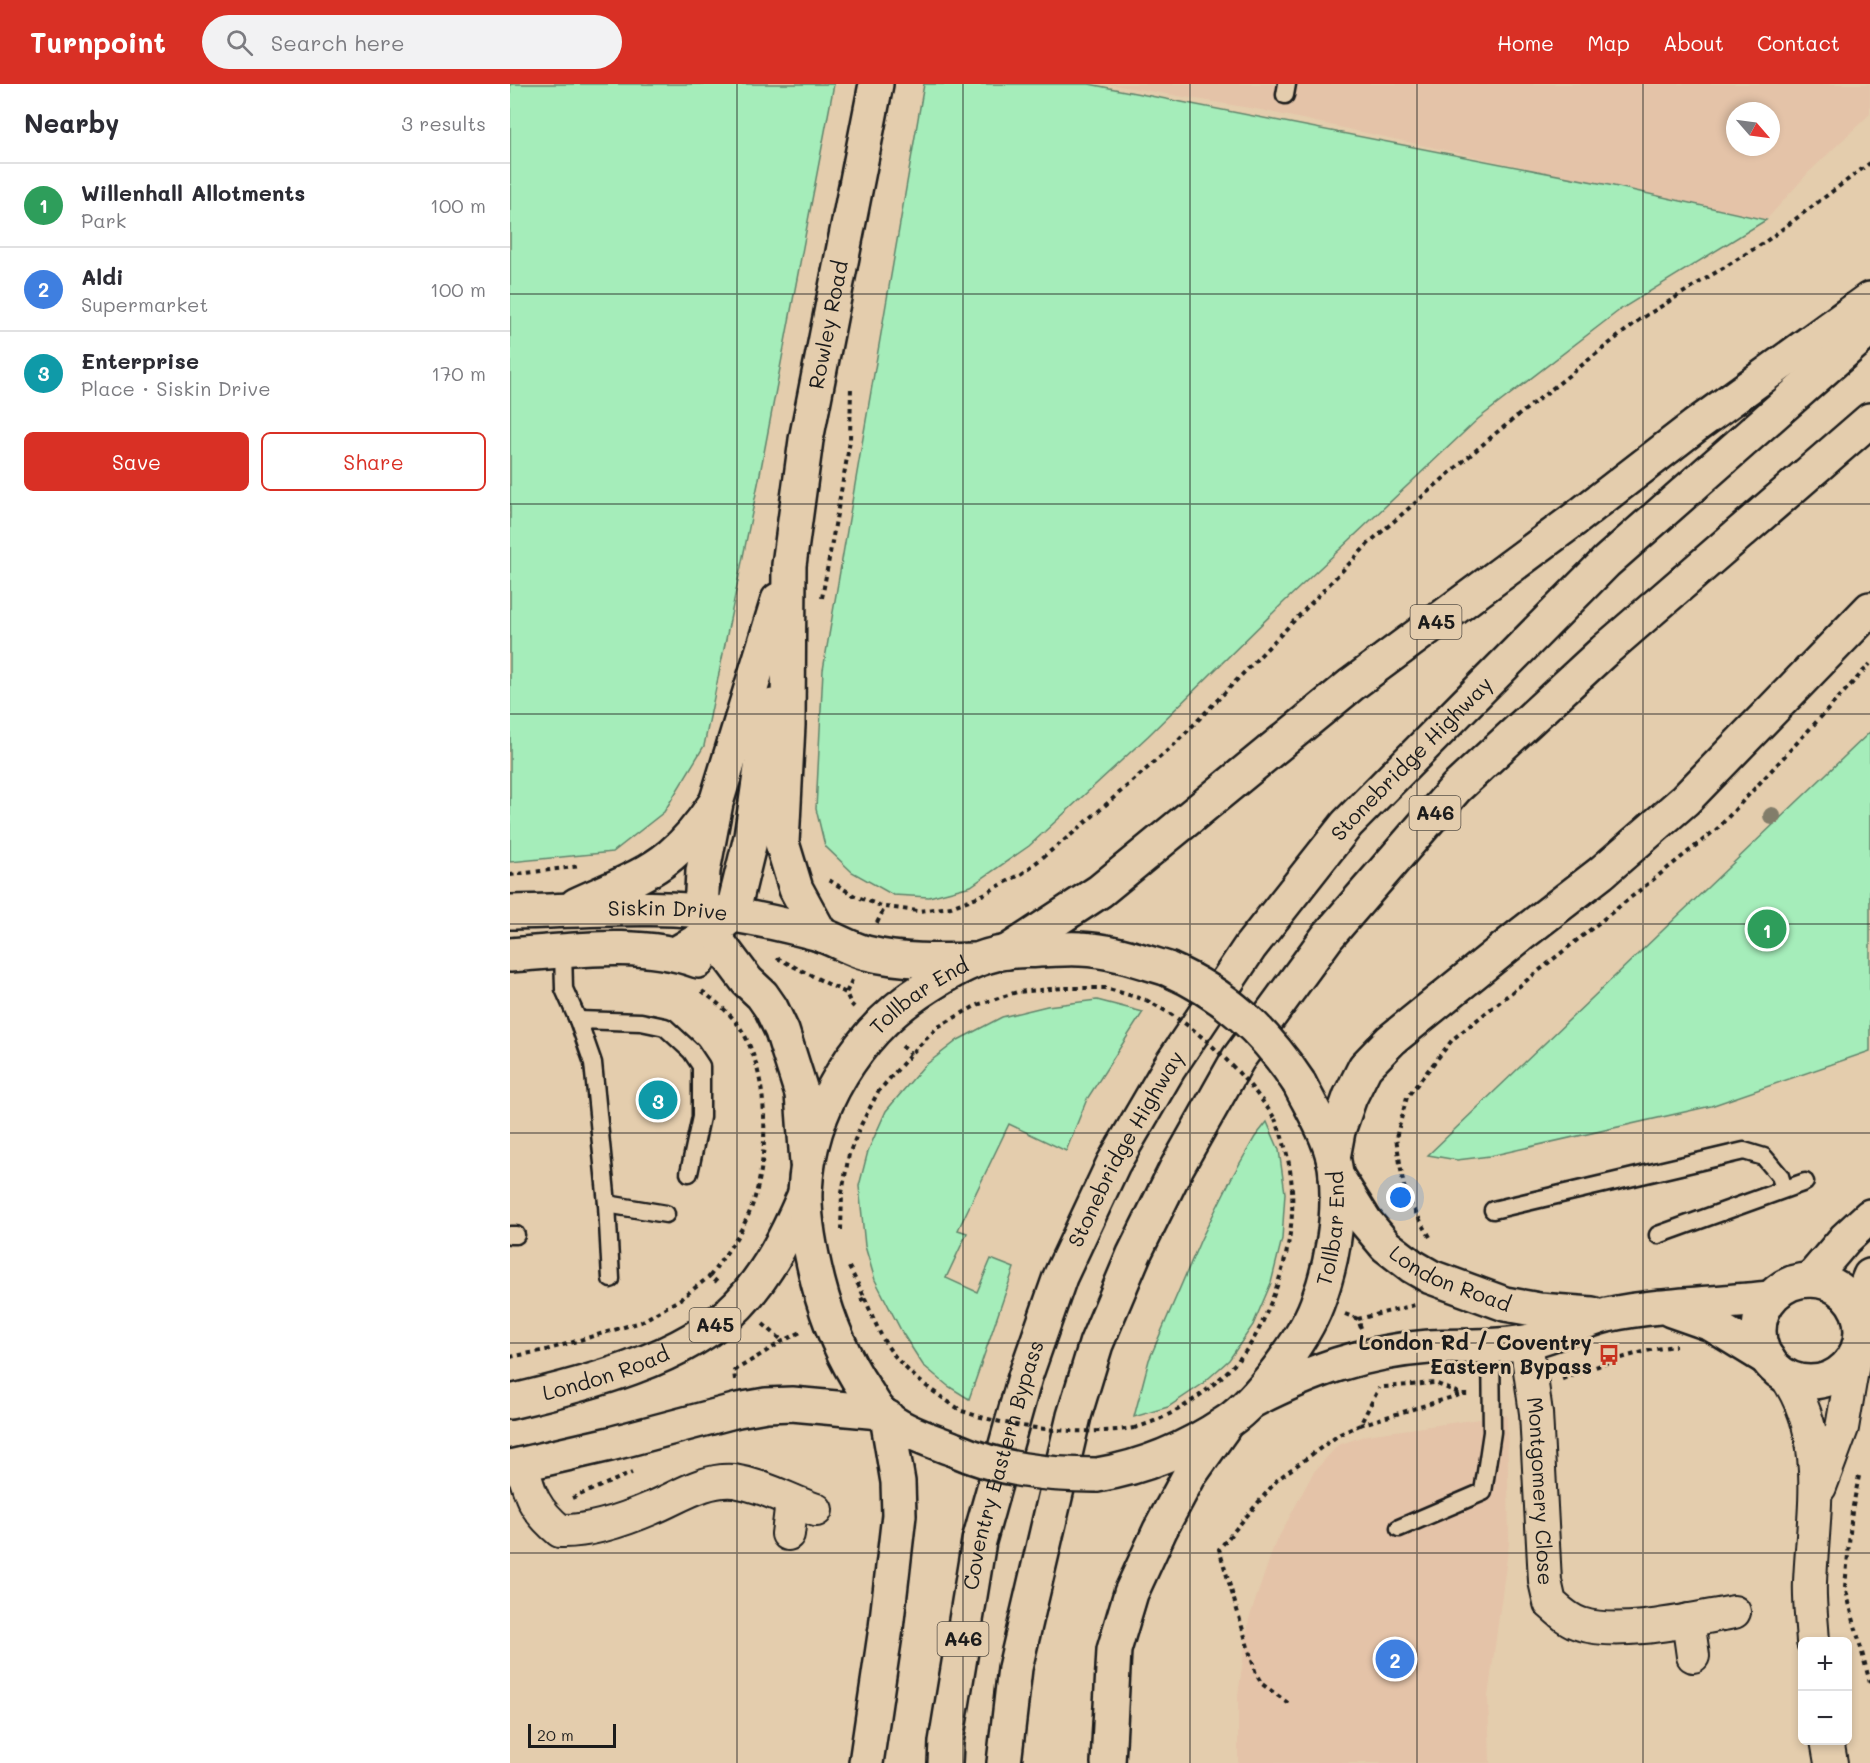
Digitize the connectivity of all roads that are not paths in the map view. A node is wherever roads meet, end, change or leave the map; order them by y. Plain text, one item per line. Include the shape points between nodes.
1 (876, 84) edge
2 (1870, 299) edge
3 (1870, 329) edge
4 (1870, 420) edge
5 (789, 565) junction
6 (1870, 609) edge
7 (788, 640) junction
8 (716, 803) junction
9 (564, 911) junction
10 (510, 912) edge
11 (715, 919) junction
12 (821, 935) junction
13 (562, 951) junction
14 (1007, 952) junction
15 (677, 953) junction
16 (510, 955) edge
17 (975, 960) junction
18 (747, 981) junction
19 (578, 1020) junction
20 (1335, 1166) junction
21 (689, 1173) dead end
22 (806, 1181) junction
23 (1805, 1182) dead end
24 (1784, 1189) junction
25 (607, 1204) junction
26 (1493, 1209) dead end
27 (666, 1214) dead end
28 (1870, 1216) edge
29 (1658, 1235) dead end
30 (1870, 1276) edge
31 (1060, 1277) joint
32 (611, 1279) dead end
33 (1810, 1280) junction
34 (1770, 1298) junction
35 (1665, 1308) junction
36 (1606, 1316) junction
37 (1861, 1325) junction
38 (1526, 1342) junction
39 (1491, 1346) junction
40 (1854, 1358) junction
41 (1777, 1367) junction
42 (510, 1402) edge
43 (1240, 1411) junction
44 (884, 1415) junction
45 (516, 1466) edge
46 (1817, 1495) junction
47 (1399, 1528) dead end
48 (788, 1534) dead end
49 (1734, 1612) dead end
50 (1688, 1620) junction
51 (1813, 1637) edge
52 (1693, 1656) dead end
53 (1828, 1745) edge
54 (866, 1763) edge
55 (945, 1763) edge
56 (1004, 1763) edge
57 (1108, 1763) edge
58 (1831, 1763) edge

1 - 5 main road, Rowley Road via 806,441
2 - 14 main road, A45 via 1351,685 1100,891
3 - 31 main road, Stonebridge Highway / A46 via 1606,562 1347,824 1250,946 1169,1068 1113,1164
4 - 56 main road, A46 via 1604,651 1456,788 1343,919 1238,1059 1176,1169 1096,1344 1074,1416 1015,1668
5 - 7 main road
5 - 8 main road
6 - 20 main road via 1685,800 1391,1040 1365,1067 1338,1131
7 - 11 main road via 765,741 751,837
7 - 12 main road via 782,843 796,889
8 - 9 main road via 665,859
8 - 11 main road via 703,871
9 - 10 main road, Siskin Drive
9 - 11 main road, Siskin Drive via 635,908
11 - 12 main road, Siskin Drive
11 - 15 main road
11 - 18 main road
12 - 17 main road, Siskin Drive via 864,952 897,959
13 - 15 main road, Siskin Drive
13 - 16 main road, Siskin Drive
13 - 19 lane via 564,989
14 - 17 main road, Tollbar End
14 - 20 main road, Tollbar End, bridge via 1080,949 1118,954 1168,969 1225,1000 1288,1066 1318,1120
15 - 18 main road, Siskin Drive
17 - 22 main road, Tollbar End via 909,997 859,1049 834,1084 818,1122
18 - 22 main road via 771,1008 802,1094
19 - 21 lane via 641,1022 665,1027 691,1051 701,1066 701,1117
19 - 25 lane via 593,1063
20 - 36 main road, London Road via 1365,1221 1386,1246 1431,1277 1505,1304
20 - 43 main road, Tollbar End via 1335,1230 1317,1306 1277,1371
22 - 42 main road, London Road / A45 via 785,1239 765,1272 724,1318 653,1359 567,1389
22 - 44 main road, Tollbar End via 811,1254 828,1318 853,1372
23 - 24 lane
24 - 26 lane via 1780,1176 1764,1157 1744,1151
24 - 29 lane
25 - 27 lane
25 - 32 lane
28 - 33 main road
30 - 37 main road via 1863,1293
31 - 55 main road, Coventry Eastern Bypass / A46 via 1024,1377 979,1541
33 - 34 main road via 1788,1285
33 - 37 main road via 1828,1283 1844,1292 1856,1307
34 - 35 main road, London Road
34 - 41 main road via 1762,1312 1760,1331 1762,1346
35 - 36 main road, London Road
35 - 41 main road, London Road via 1712,1324
36 - 38 main road, London Road
37 - 40 main road
38 - 39 main road, London Road
38 - 50 street, Montgomery Close via 1550,1603 1579,1624 1599,1628 1646,1627
39 - 43 main road, London Road via 1429,1347 1334,1364 1297,1378
39 - 47 lane via 1492,1432 1483,1492
40 - 41 main road via 1841,1371 1823,1380 1805,1382
40 - 46 street via 1842,1428
41 - 46 street via 1797,1392 1810,1426
43 - 44 main road, Tollbar End, bridge via 1153,1462 1125,1470 1065,1475 990,1463 912,1432
43 - 57 main road via 1189,1476 1131,1593 1114,1650
44 - 45 main road via 792,1404 766,1405
44 - 54 main road via 898,1482 899,1515
45 - 48 street via 545,1519 560,1531 594,1527 651,1509 700,1486 732,1481 771,1490 804,1505
46 - 51 street via 1810,1584
49 - 50 street, Montgomery Close
50 - 52 street
53 - 58 street

